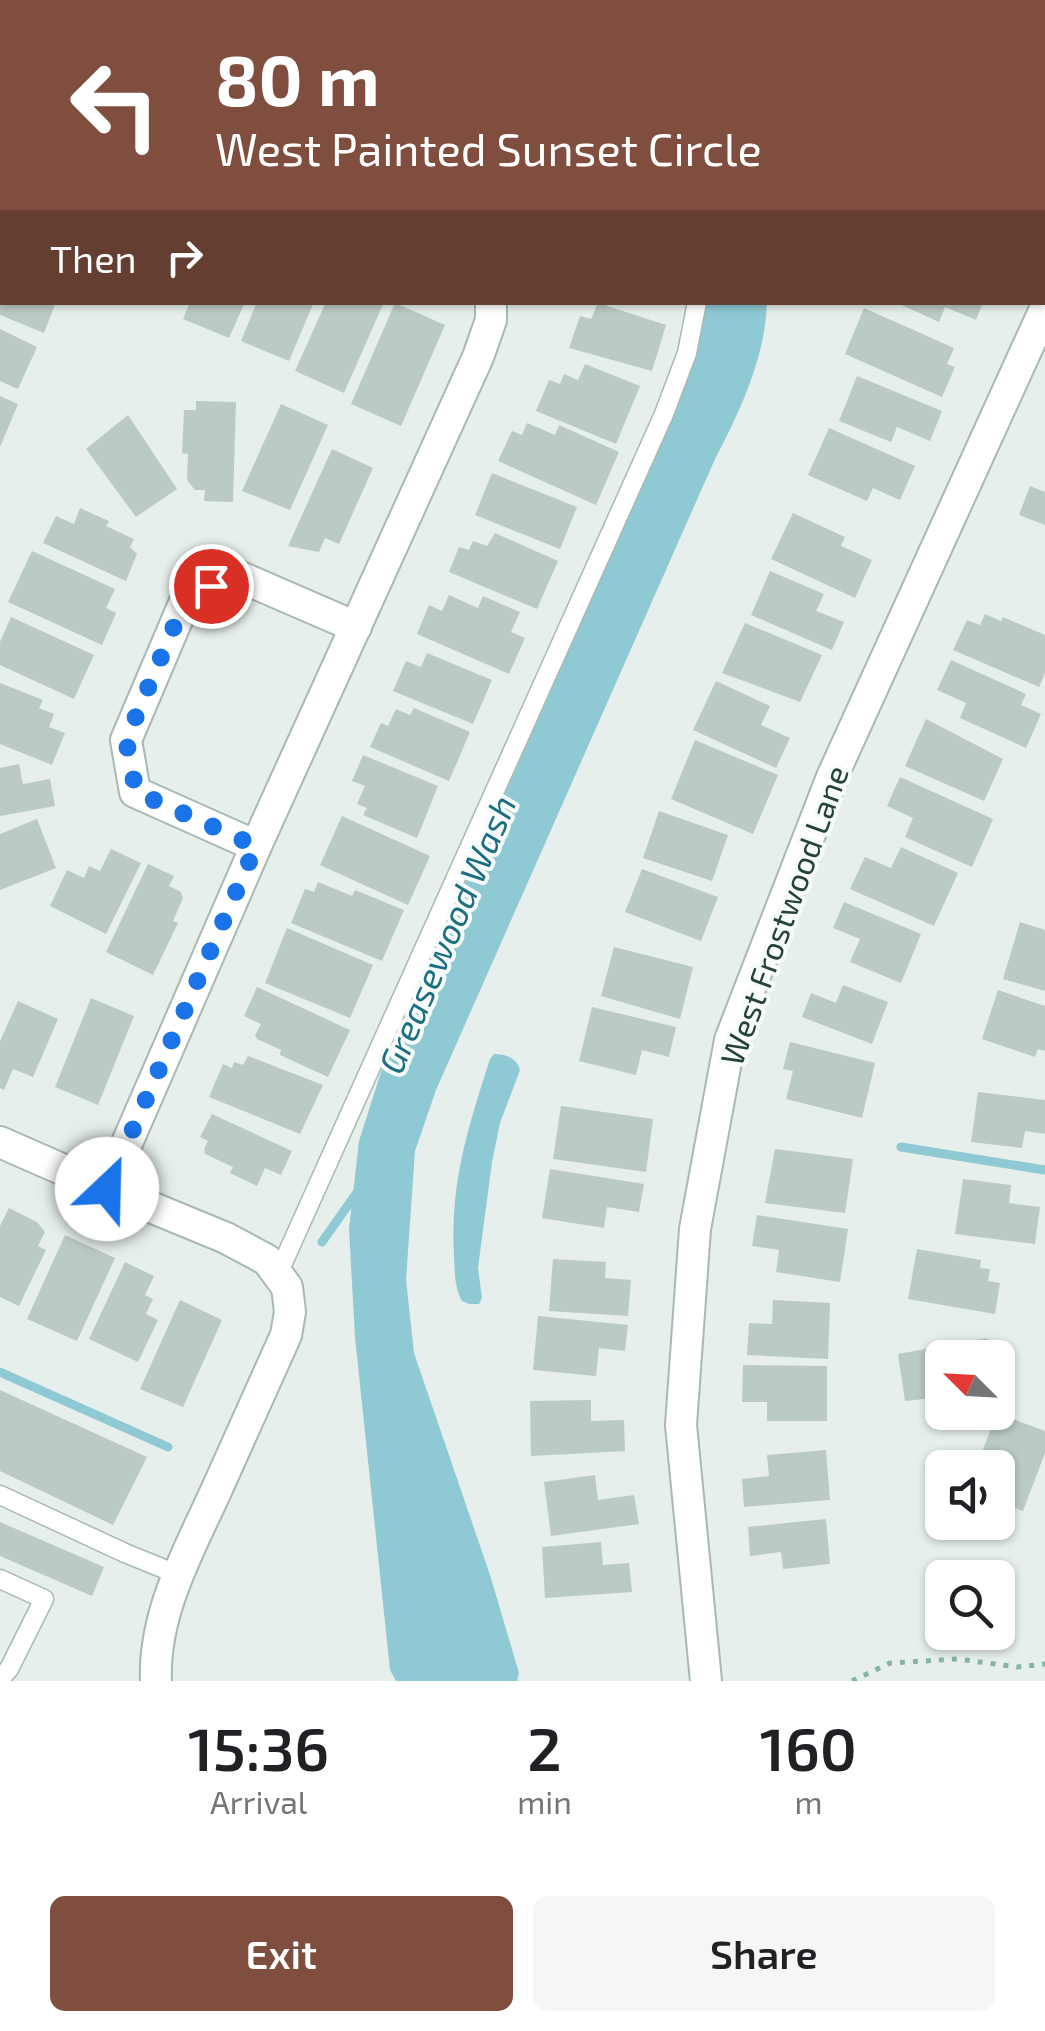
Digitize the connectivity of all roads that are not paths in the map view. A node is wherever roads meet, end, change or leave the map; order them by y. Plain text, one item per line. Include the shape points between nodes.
1 (491, 305) edge
2 (696, 305) edge
3 (1045, 309) edge
4 (356, 627) junction
5 (256, 846) junction
6 (0, 1142) edge
7 (107, 1189) junction
8 (278, 1274) junction
9 (0, 1495) edge
10 (179, 1575) junction
11 (0, 1579) edge
12 (0, 1679) edge
13 (156, 1681) edge
14 (706, 1681) edge

1 - 4 street via 478,357
2 - 8 lane via 664,414
3 - 14 street, West Frostwood Lane via 832,777 730,1040 695,1229 682,1424
4 - 5 street
4 - 5 street via 236,574 186,598 126,740 136,792
5 - 7 street
6 - 7 street
7 - 8 street via 226,1238 267,1260
8 - 10 street via 287,1287 286,1335
9 - 10 lane
10 - 13 street via 166,1610
11 - 12 lane via 44,1599

